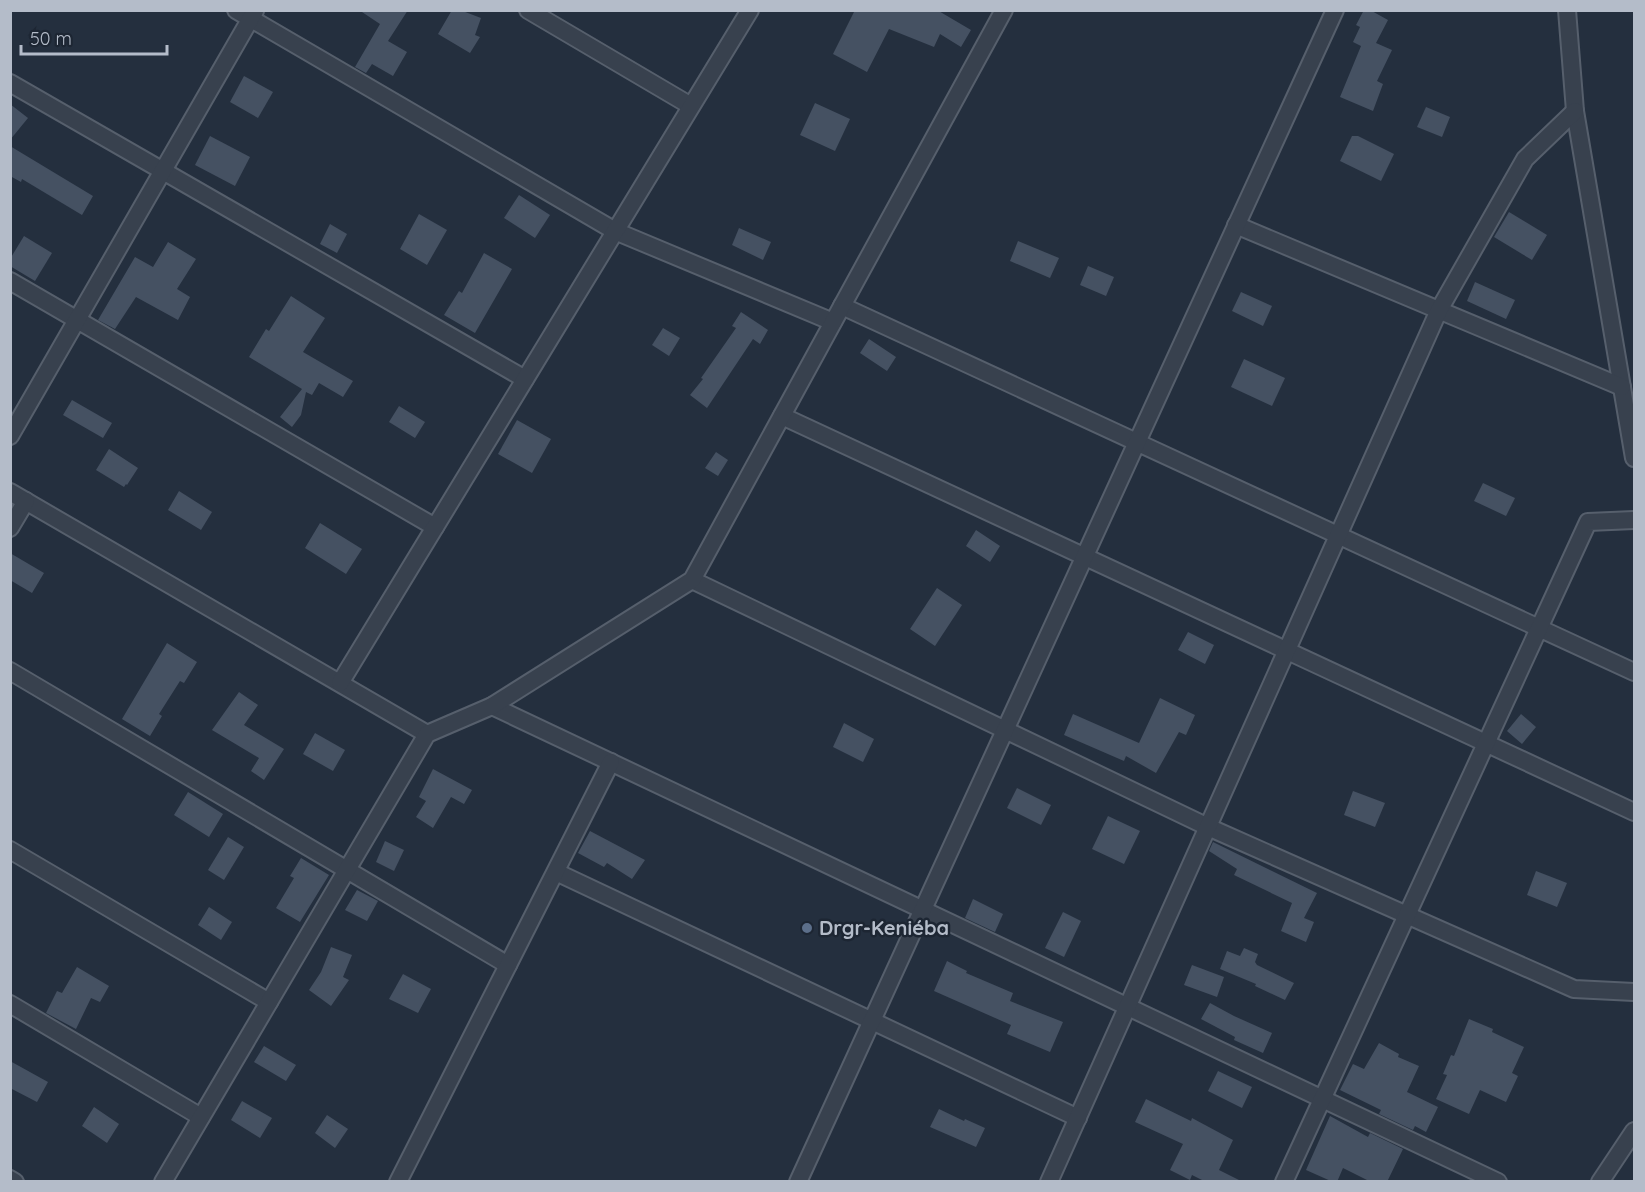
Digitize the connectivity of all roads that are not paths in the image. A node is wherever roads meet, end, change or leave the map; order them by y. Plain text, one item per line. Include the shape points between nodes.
1 (528, 10) edge
2 (750, 10) edge
3 (1004, 10) edge
4 (1335, 10) edge
5 (1567, 10) edge
6 (247, 13) edge
7 (10, 83) edge
8 (692, 106) junction
9 (1575, 111) junction
10 (163, 171) junction
11 (1236, 225) junction
12 (615, 231) junction
13 (10, 281) edge
14 (842, 306) junction
15 (1439, 310) junction
16 (77, 320) junction
17 (833, 322) junction
18 (525, 379) junction
19 (1622, 387) junction
20 (782, 416) junction
21 (10, 436) edge
22 (1137, 442) junction
23 (1635, 458) edge
24 (10, 492) edge
25 (26, 501) junction
26 (1635, 520) edge
27 (435, 527) junction
28 (10, 528) edge
29 (1338, 535) junction
30 (1085, 556) junction
31 (692, 580) junction
32 (1540, 628) junction
33 (1287, 650) junction
34 (10, 671) edge
35 (1635, 672) edge
36 (340, 683) junction
37 (492, 706) junction
38 (1005, 730) junction
39 (427, 734) junction
40 (1486, 743) junction
41 (611, 762) junction
42 (1635, 812) edge
43 (1208, 827) junction
44 (10, 850) edge
45 (347, 870) junction
46 (555, 872) junction
47 (923, 910) junction
48 (1407, 915) junction
49 (508, 965) junction
50 (1635, 992) edge
51 (268, 1002) junction
52 (10, 1004) edge
53 (1127, 1007) junction
54 (872, 1022) junction
55 (1322, 1099) junction
56 (201, 1117) junction
57 (1078, 1118) junction
58 (1635, 1131) edge
59 (10, 1179) edge
60 (15, 1182) edge
61 (163, 1182) edge
62 (398, 1182) edge
63 (798, 1182) edge
64 (1050, 1182) edge
65 (1284, 1182) edge
66 (1497, 1182) edge
67 (1600, 1182) edge

1 - 8 street
2 - 8 street
3 - 14 street
4 - 11 street
5 - 9 street
6 - 10 street
6 - 12 street
7 - 10 street
8 - 12 street
9 - 15 street via 1525,159
9 - 19 street
10 - 16 street
10 - 18 street
11 - 15 street
11 - 22 street
12 - 17 street
12 - 18 street
13 - 16 street
14 - 17 street
14 - 22 street
15 - 19 street
15 - 29 street
16 - 21 street
16 - 27 street
17 - 20 street
18 - 27 street
19 - 23 street
20 - 30 street
20 - 31 street
22 - 29 street
22 - 30 street
24 - 25 street
25 - 28 street
25 - 36 street
26 - 32 street via 1588,522
27 - 36 street
29 - 32 street
29 - 33 street
30 - 33 street
30 - 38 street
31 - 37 street
31 - 38 street
32 - 35 street
32 - 40 street
33 - 40 street
33 - 43 street
34 - 45 street
36 - 39 street
37 - 39 street
37 - 41 street
38 - 43 street
38 - 47 street
39 - 45 street
40 - 42 street
40 - 48 street
41 - 46 street
41 - 47 street
43 - 48 street
43 - 53 street
44 - 51 street
45 - 49 street
45 - 51 street
46 - 49 street
46 - 54 street
47 - 53 street
47 - 54 street
48 - 50 street via 1574,989
48 - 55 street
49 - 62 street
51 - 56 street
52 - 56 street
53 - 55 street
53 - 57 street
54 - 57 street
54 - 63 street
55 - 65 street
55 - 66 street
56 - 61 street
57 - 64 street
58 - 67 street
59 - 60 street

